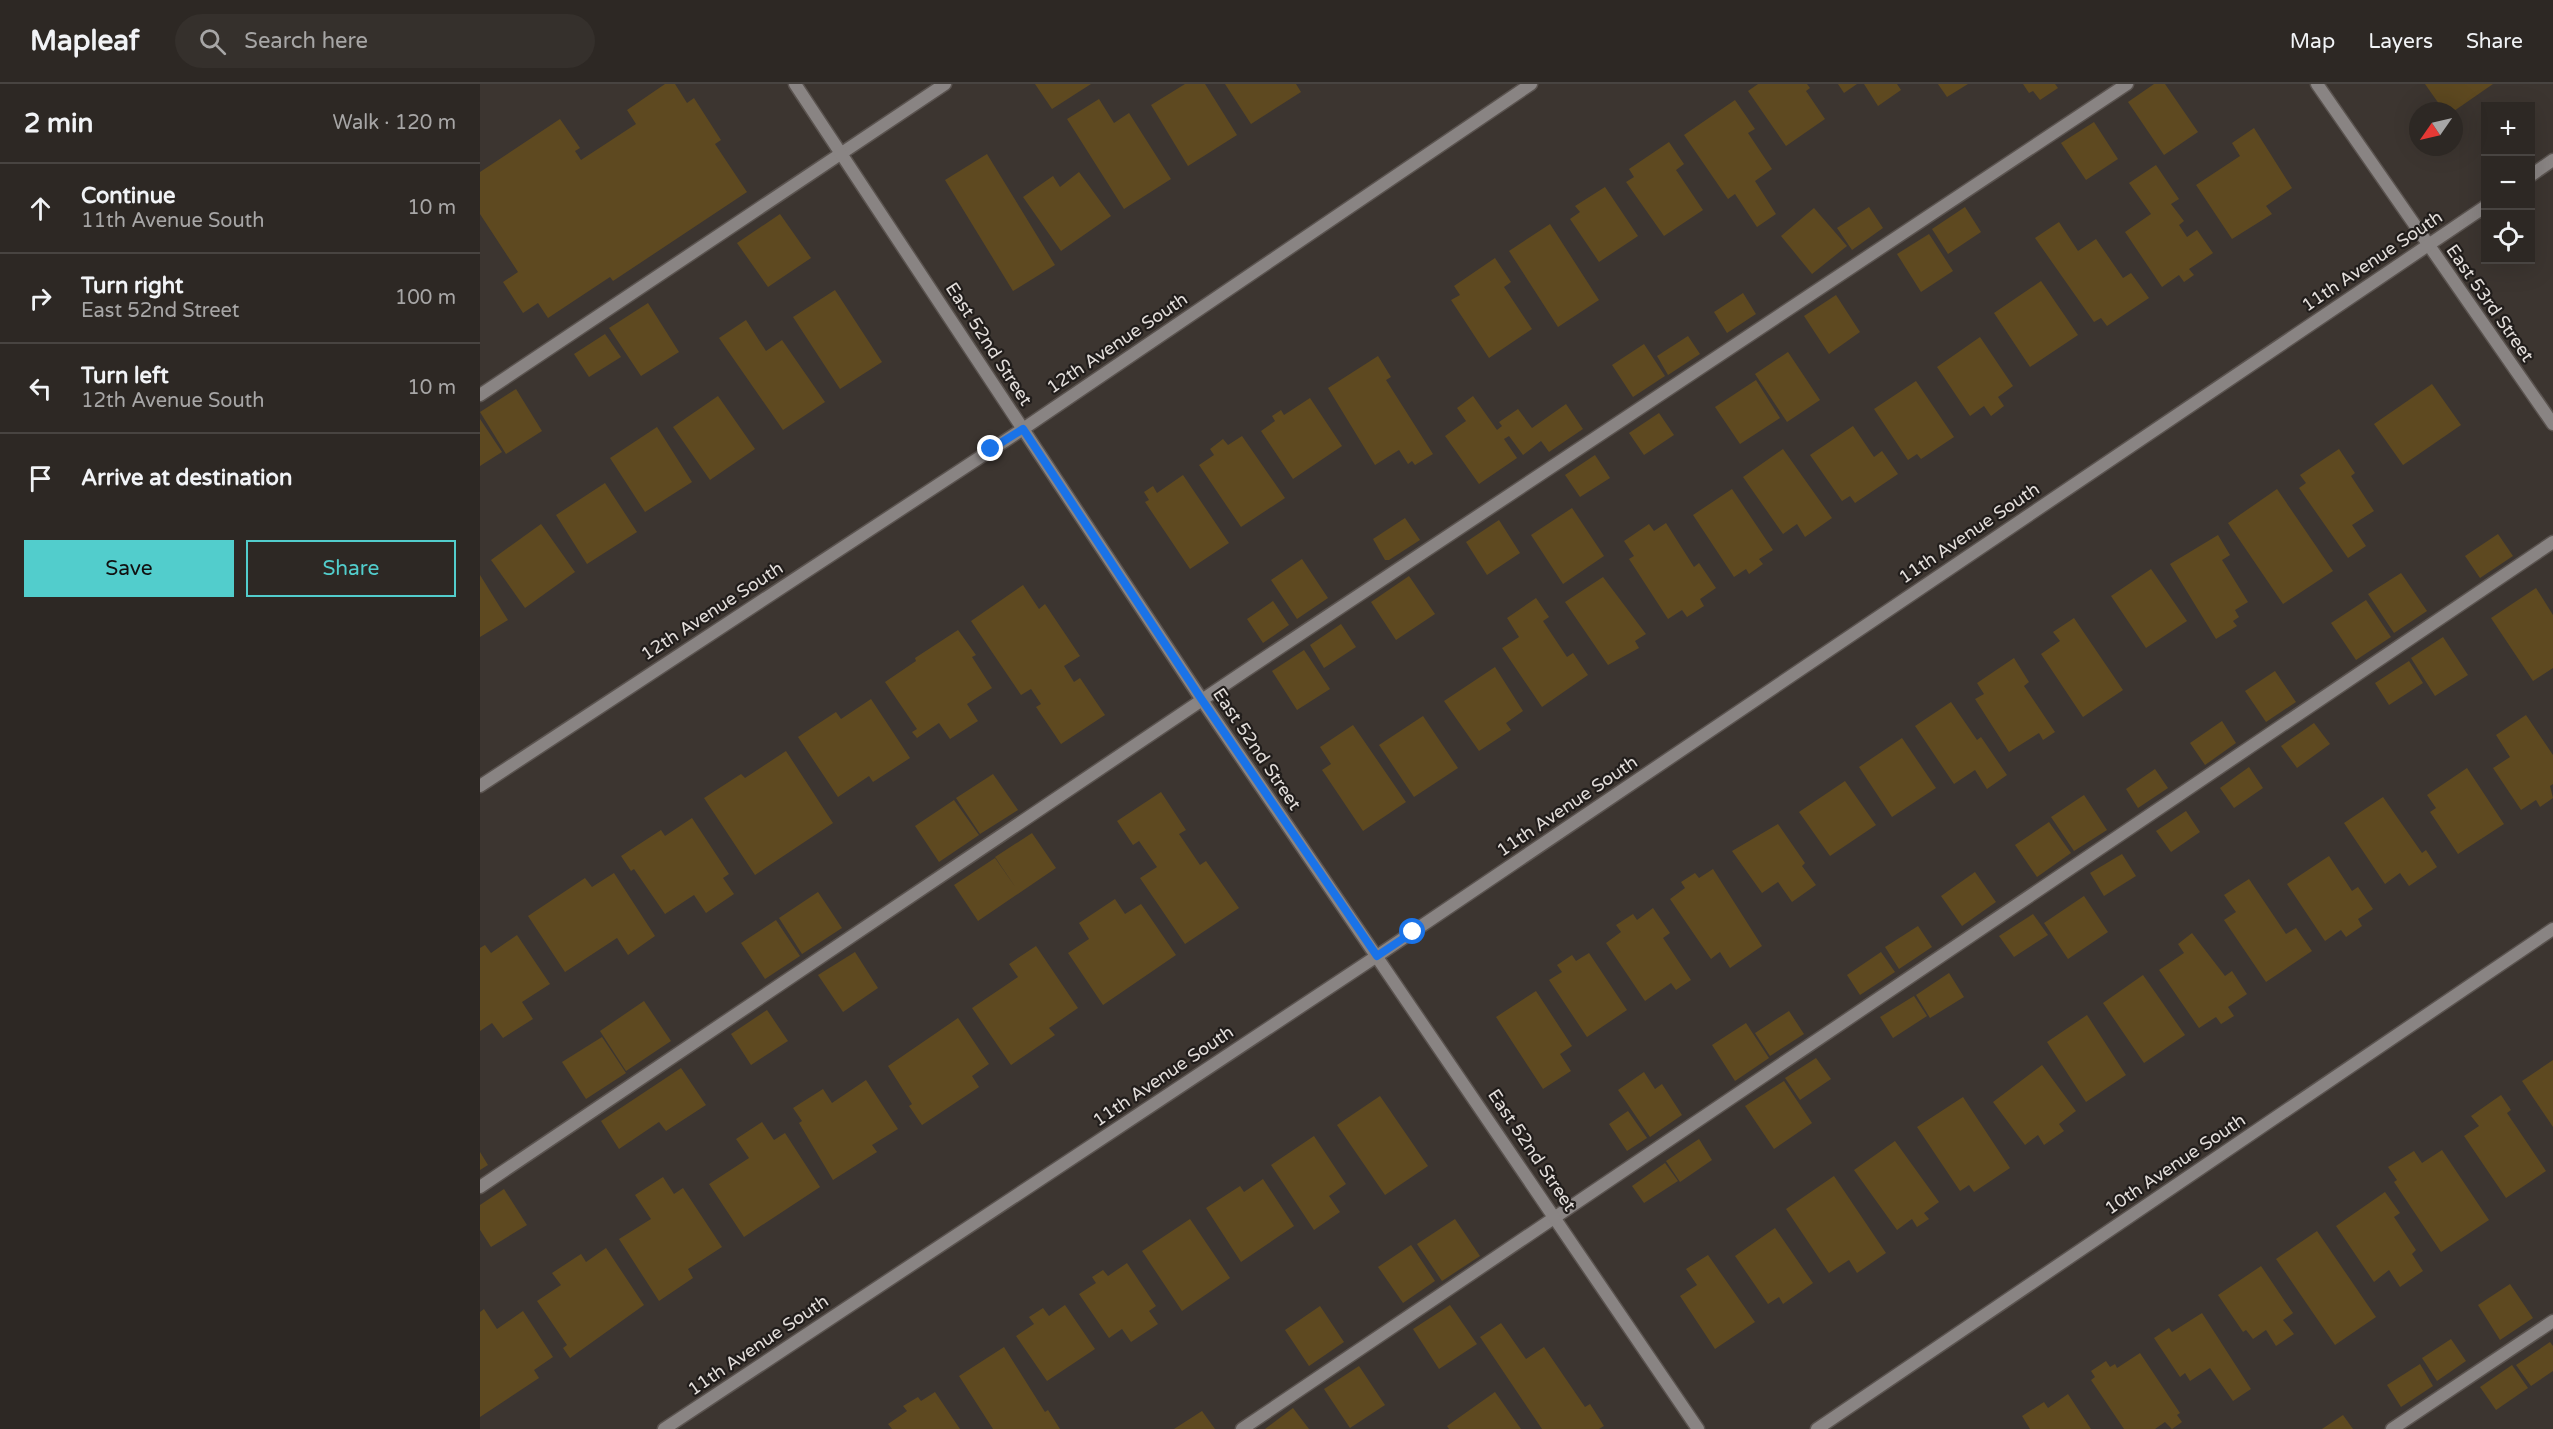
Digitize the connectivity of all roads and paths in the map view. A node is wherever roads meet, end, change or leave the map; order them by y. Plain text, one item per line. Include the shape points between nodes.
1 (795, 84) edge
2 (945, 84) edge
3 (1531, 84) edge
4 (2127, 84) edge
5 (2317, 84) edge
6 (841, 154) junction
7 (2553, 160) edge
8 (2535, 173) edge
9 (2481, 209) edge
10 (2428, 245) junction
11 (480, 395) edge
12 (2553, 424) edge
13 (1023, 429) junction
14 (2553, 542) edge
15 (1202, 700) junction
16 (480, 786) edge
17 (2553, 929) edge
18 (1377, 956) junction
19 (480, 1187) edge
20 (1556, 1217) junction
21 (2553, 1321) edge
22 (664, 1429) edge
23 (1242, 1429) edge
24 (1698, 1429) edge
25 (1817, 1429) edge
26 (2392, 1429) edge

1 - 6 street, East 52nd Street
2 - 6 street
3 - 13 street, 12th Avenue South
4 - 15 street
5 - 10 street, East 53rd Street
6 - 11 street
6 - 13 street, East 52nd Street
7 - 8 street
9 - 10 street, 11th Avenue South
10 - 12 street, East 53rd Street
10 - 18 street, 11th Avenue South
13 - 15 street, East 52nd Street
13 - 16 street, 12th Avenue South
14 - 20 street
15 - 18 street, East 52nd Street
15 - 19 street
17 - 25 street, 10th Avenue South
18 - 20 street, East 52nd Street
18 - 22 street, 11th Avenue South
20 - 23 street
20 - 24 street, East 52nd Street
21 - 26 street

